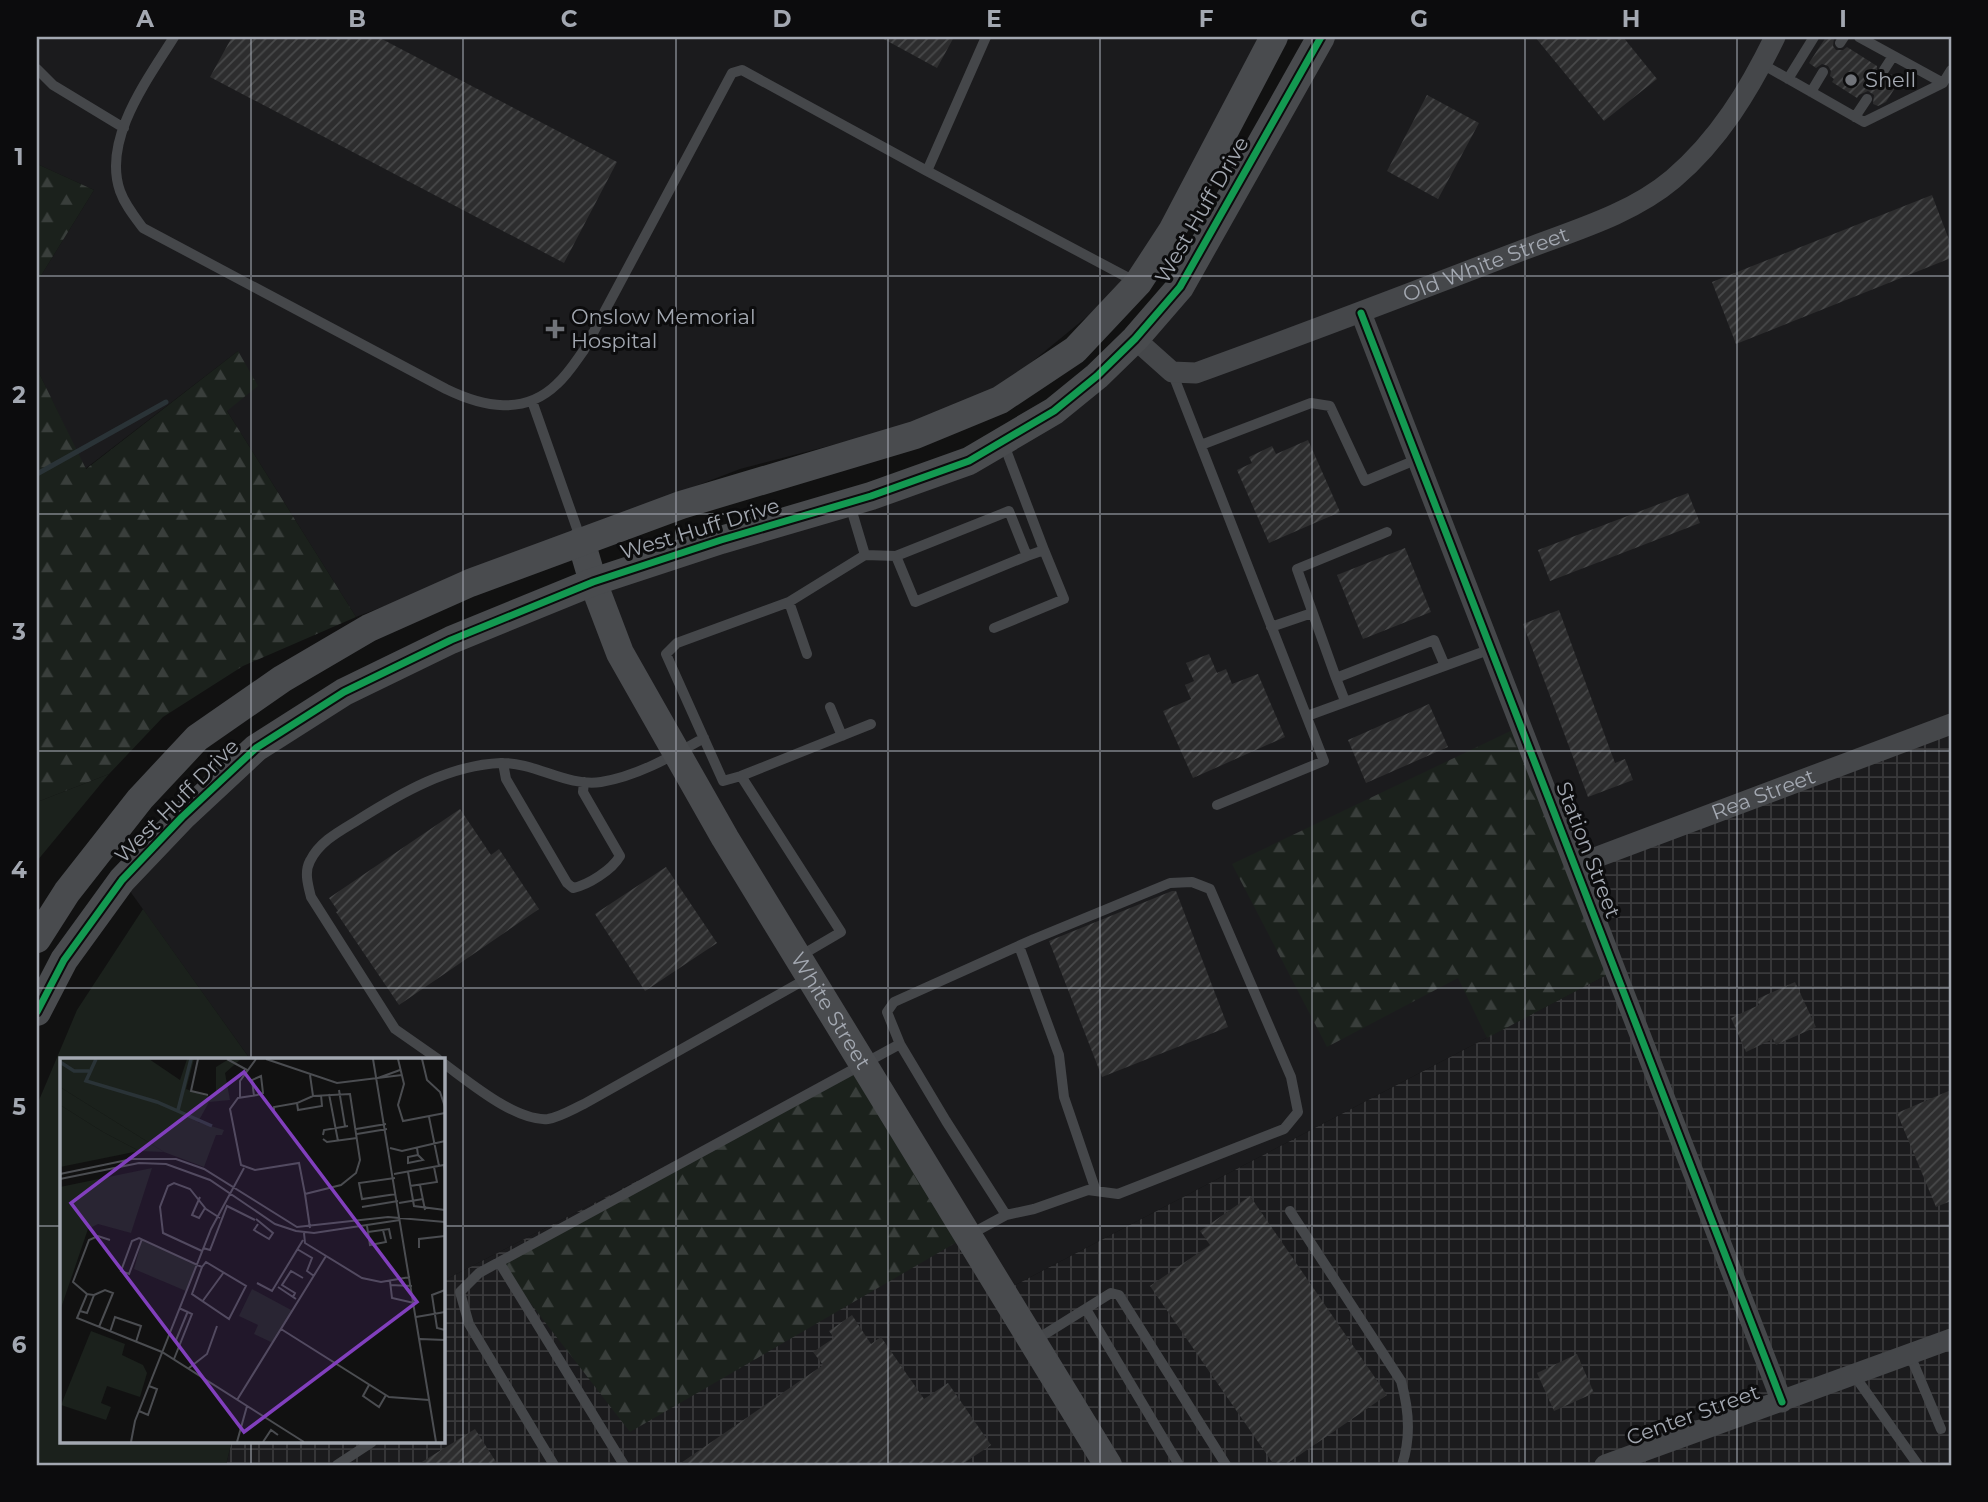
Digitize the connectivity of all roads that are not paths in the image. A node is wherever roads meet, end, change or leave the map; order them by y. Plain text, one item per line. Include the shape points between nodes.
1 (986, 37) edge
2 (1274, 37) edge
3 (1321, 37) edge
4 (1775, 37) edge
5 (1814, 37) edge
6 (1860, 37) edge
7 (168, 38) edge
8 (1893, 56) junction
9 (1762, 64) junction
10 (37, 69) edge
11 (1884, 70) dead end
12 (1951, 70) edge
13 (1823, 72) dead end
14 (1788, 79) junction
15 (1942, 83) junction
16 (1811, 92) junction
17 (1867, 99) dead end
18 (1855, 117) junction
19 (124, 128) junction
20 (927, 171) junction
21 (1138, 283) junction
22 (1361, 313) junction
23 (1135, 339) junction
24 (1172, 372) junction
25 (532, 401) junction
26 (1003, 442) junction
27 (1201, 445) junction
28 (1418, 459) junction
29 (850, 502) junction
30 (1387, 532) dead end
31 (582, 541) junction
32 (1044, 550) junction
33 (865, 555) junction
34 (896, 556) junction
35 (1027, 556) junction
36 (593, 582) junction
37 (789, 602) junction
38 (1312, 613) junction
39 (1271, 627) junction
40 (994, 628) dead end
41 (1490, 649) junction
42 (807, 654) dead end
43 (1445, 666) junction
44 (1336, 678) junction
45 (1345, 701) junction
46 (830, 707) dead end
47 (1307, 716) junction
48 (871, 724) dead end
49 (1951, 724) edge
50 (842, 736) junction
51 (704, 738) junction
52 (676, 753) junction
53 (503, 763) junction
54 (741, 776) junction
55 (584, 782) junction
56 (1217, 805) dead end
57 (1576, 865) junction
58 (37, 939) edge
59 (1019, 947) junction
60 (804, 967) junction
61 (37, 1012) edge
62 (900, 1044) junction
63 (437, 1058) edge
64 (444, 1064) edge
65 (864, 1064) junction
66 (1096, 1191) junction
67 (1290, 1211) dead end
68 (1006, 1214) junction
69 (969, 1235) junction
70 (499, 1262) junction
71 (1086, 1309) junction
72 (1951, 1339) edge
73 (1034, 1342) junction
74 (1910, 1354) junction
75 (1854, 1375) junction
76 (1782, 1402) junction
77 (1941, 1429) dead end
78 (372, 1442) edge
79 (337, 1465) edge
80 (554, 1465) edge
81 (624, 1465) edge
82 (1108, 1465) edge
83 (1179, 1465) edge
84 (1226, 1465) edge
85 (1402, 1465) edge
86 (1605, 1465) edge
87 (1918, 1465) edge

1 - 20 lane
2 - 21 street, West Huff Drive via 1172,231
3 - 23 street, West Huff Drive via 1180,287
4 - 9 street, Old White Street
5 - 14 lane
6 - 8 lane
7 - 19 lane
8 - 11 lane
8 - 15 lane
9 - 14 lane
9 - 22 street, Old White Street via 1707,144 1673,179 1630,208
10 - 19 lane via 53,85
12 - 15 lane
13 - 16 lane
14 - 16 lane
15 - 18 lane via 1864,122
16 - 18 lane
17 - 18 lane
19 - 25 lane via 117,143 120,190 143,228 473,402 498,407
20 - 21 lane
20 - 25 lane via 742,71 732,73 584,350 557,385
21 - 31 street, West Huff Drive via 1075,351 1000,400 915,435 681,505
22 - 24 street, Old White Street via 1196,373
22 - 28 street, Station Street
23 - 24 street
23 - 26 street, West Huff Drive via 1054,411
24 - 27 lane
25 - 31 lane
26 - 29 street, West Huff Drive via 969,461
26 - 32 lane
27 - 28 lane via 1311,403 1330,406 1365,481
27 - 39 lane
28 - 41 street, Station Street
29 - 33 lane
29 - 36 street, West Huff Drive
30 - 38 lane via 1297,569
31 - 36 street, White Street
31 - 58 street, West Huff Drive via 369,628 282,679 197,738 140,799 67,892
32 - 35 lane
32 - 40 lane via 1064,599
33 - 34 lane
33 - 37 lane
34 - 35 lane via 1009,511
34 - 35 lane via 915,602
36 - 52 street, White Street via 620,653
36 - 61 street, West Huff Drive via 451,640 344,692 256,748 122,880 64,960
37 - 42 lane
37 - 51 lane via 677,642 666,654
38 - 39 lane
38 - 44 lane
39 - 47 lane
41 - 43 lane
41 - 57 street, Station Street
43 - 44 lane via 1434,640
43 - 45 lane
44 - 45 lane
45 - 47 lane
46 - 50 lane
47 - 56 lane via 1324,761
48 - 50 lane
49 - 57 street, Rea Street
50 - 54 lane
51 - 52 lane
51 - 54 lane via 723,781
52 - 55 lane via 614,779
52 - 60 street, White Street
53 - 55 lane
53 - 55 lane via 506,779 573,888 616,864 620,856 583,792
53 - 63 lane via 445,775 390,800 318,848 306,872 311,897 396,1029
54 - 60 lane via 841,932
57 - 76 street, Station Street
59 - 62 lane via 894,1002 887,1012
59 - 66 lane via 1059,1055 1064,1097
59 - 66 lane via 1170,883 1192,882 1210,889 1291,1077 1298,1112 1284,1129 1118,1194
60 - 64 lane via 584,1104 547,1119 507,1107
60 - 65 street, White Street
62 - 65 lane
62 - 68 lane
65 - 69 street, White Street
65 - 70 lane
66 - 68 lane
67 - 85 lane via 1401,1381 1408,1423
68 - 69 lane
69 - 73 street, White Street
70 - 80 lane via 460,1292 469,1324
70 - 81 lane
71 - 73 lane
71 - 83 lane
71 - 84 lane via 1111,1293 1119,1295
72 - 74 street, Center Street
73 - 82 street, White Street
74 - 75 street, Center Street
74 - 77 lane
75 - 76 street, Center Street
75 - 87 lane
76 - 86 street, Center Street
78 - 79 lane

